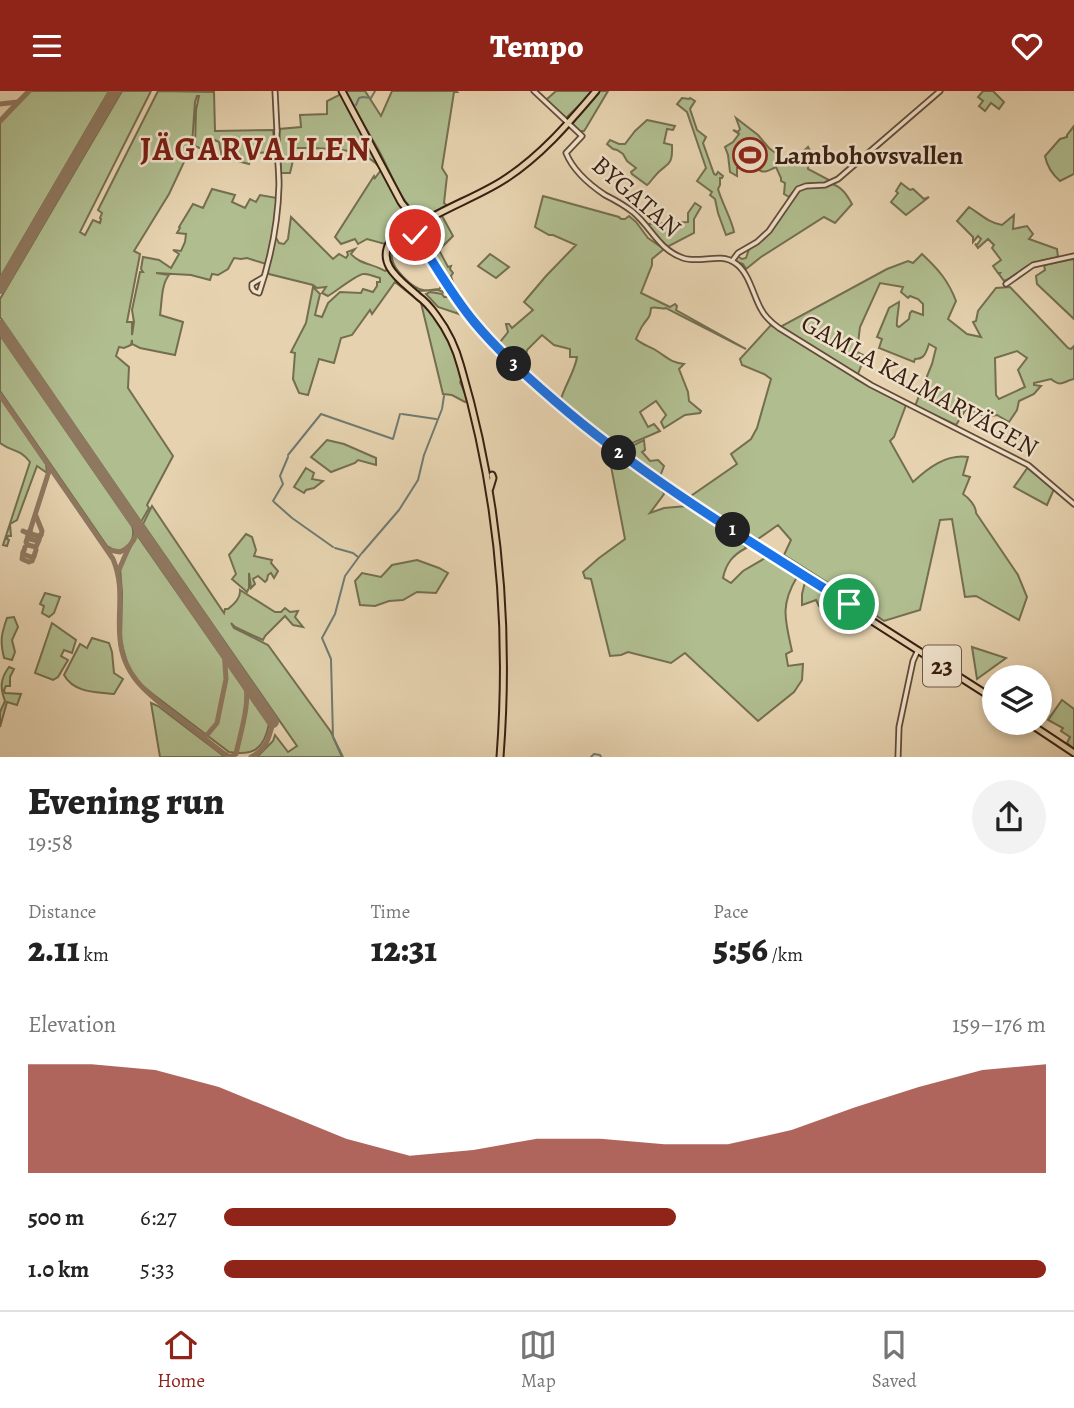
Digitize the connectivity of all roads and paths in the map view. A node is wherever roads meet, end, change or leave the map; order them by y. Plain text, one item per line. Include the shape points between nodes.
1 (275, 91) edge
2 (534, 91) edge
3 (596, 91) edge
4 (940, 91) edge
5 (342, 92) edge
6 (567, 123) junction
7 (404, 207) junction
8 (442, 212) junction
9 (418, 219) junction
10 (405, 222) junction
11 (420, 231) junction
12 (408, 234) junction
13 (1074, 255) edge
14 (732, 261) junction
15 (264, 277) dead end
16 (1006, 284) dead end
17 (492, 475) dead end
18 (490, 488) junction
19 (1074, 504) edge
20 (918, 651) junction
21 (982, 691) edge
22 (1048, 735) edge
23 (1074, 752) edge
24 (501, 757) edge
25 (898, 757) edge

1 - 15 street via 278,206
2 - 6 street
3 - 6 main road
4 - 14 street via 832,182 796,190 774,225
5 - 7 main road, 23
6 - 8 main road via 517,170
6 - 14 street, BYGATAN via 582,137 565,153 569,160 586,180 641,220 658,241 675,255 691,260
7 - 9 main road, 23
7 - 10 main road, 23
8 - 9 main road via 425,221
8 - 11 main road
9 - 10 main road via 411,217
9 - 11 main road, 23
10 - 12 main road, 23
10 - 24 main road via 388,246 388,265 432,309 450,337 470,398 486,475 502,621
11 - 12 main road
11 - 20 main road, 23 via 418,239 475,324 580,422 672,491
12 - 18 main road via 397,236 390,245 390,265 433,308 454,341
12 - 20 main road, 23 via 474,325 570,416 653,480
13 - 16 street via 1033,265
14 - 19 street, GAMLA KALMARVÄGEN via 743,270 763,312 779,328 870,385 1028,465
17 - 18 main road
18 - 24 main road via 505,643
20 - 21 main road, 23
20 - 25 street via 898,731
22 - 23 main road

